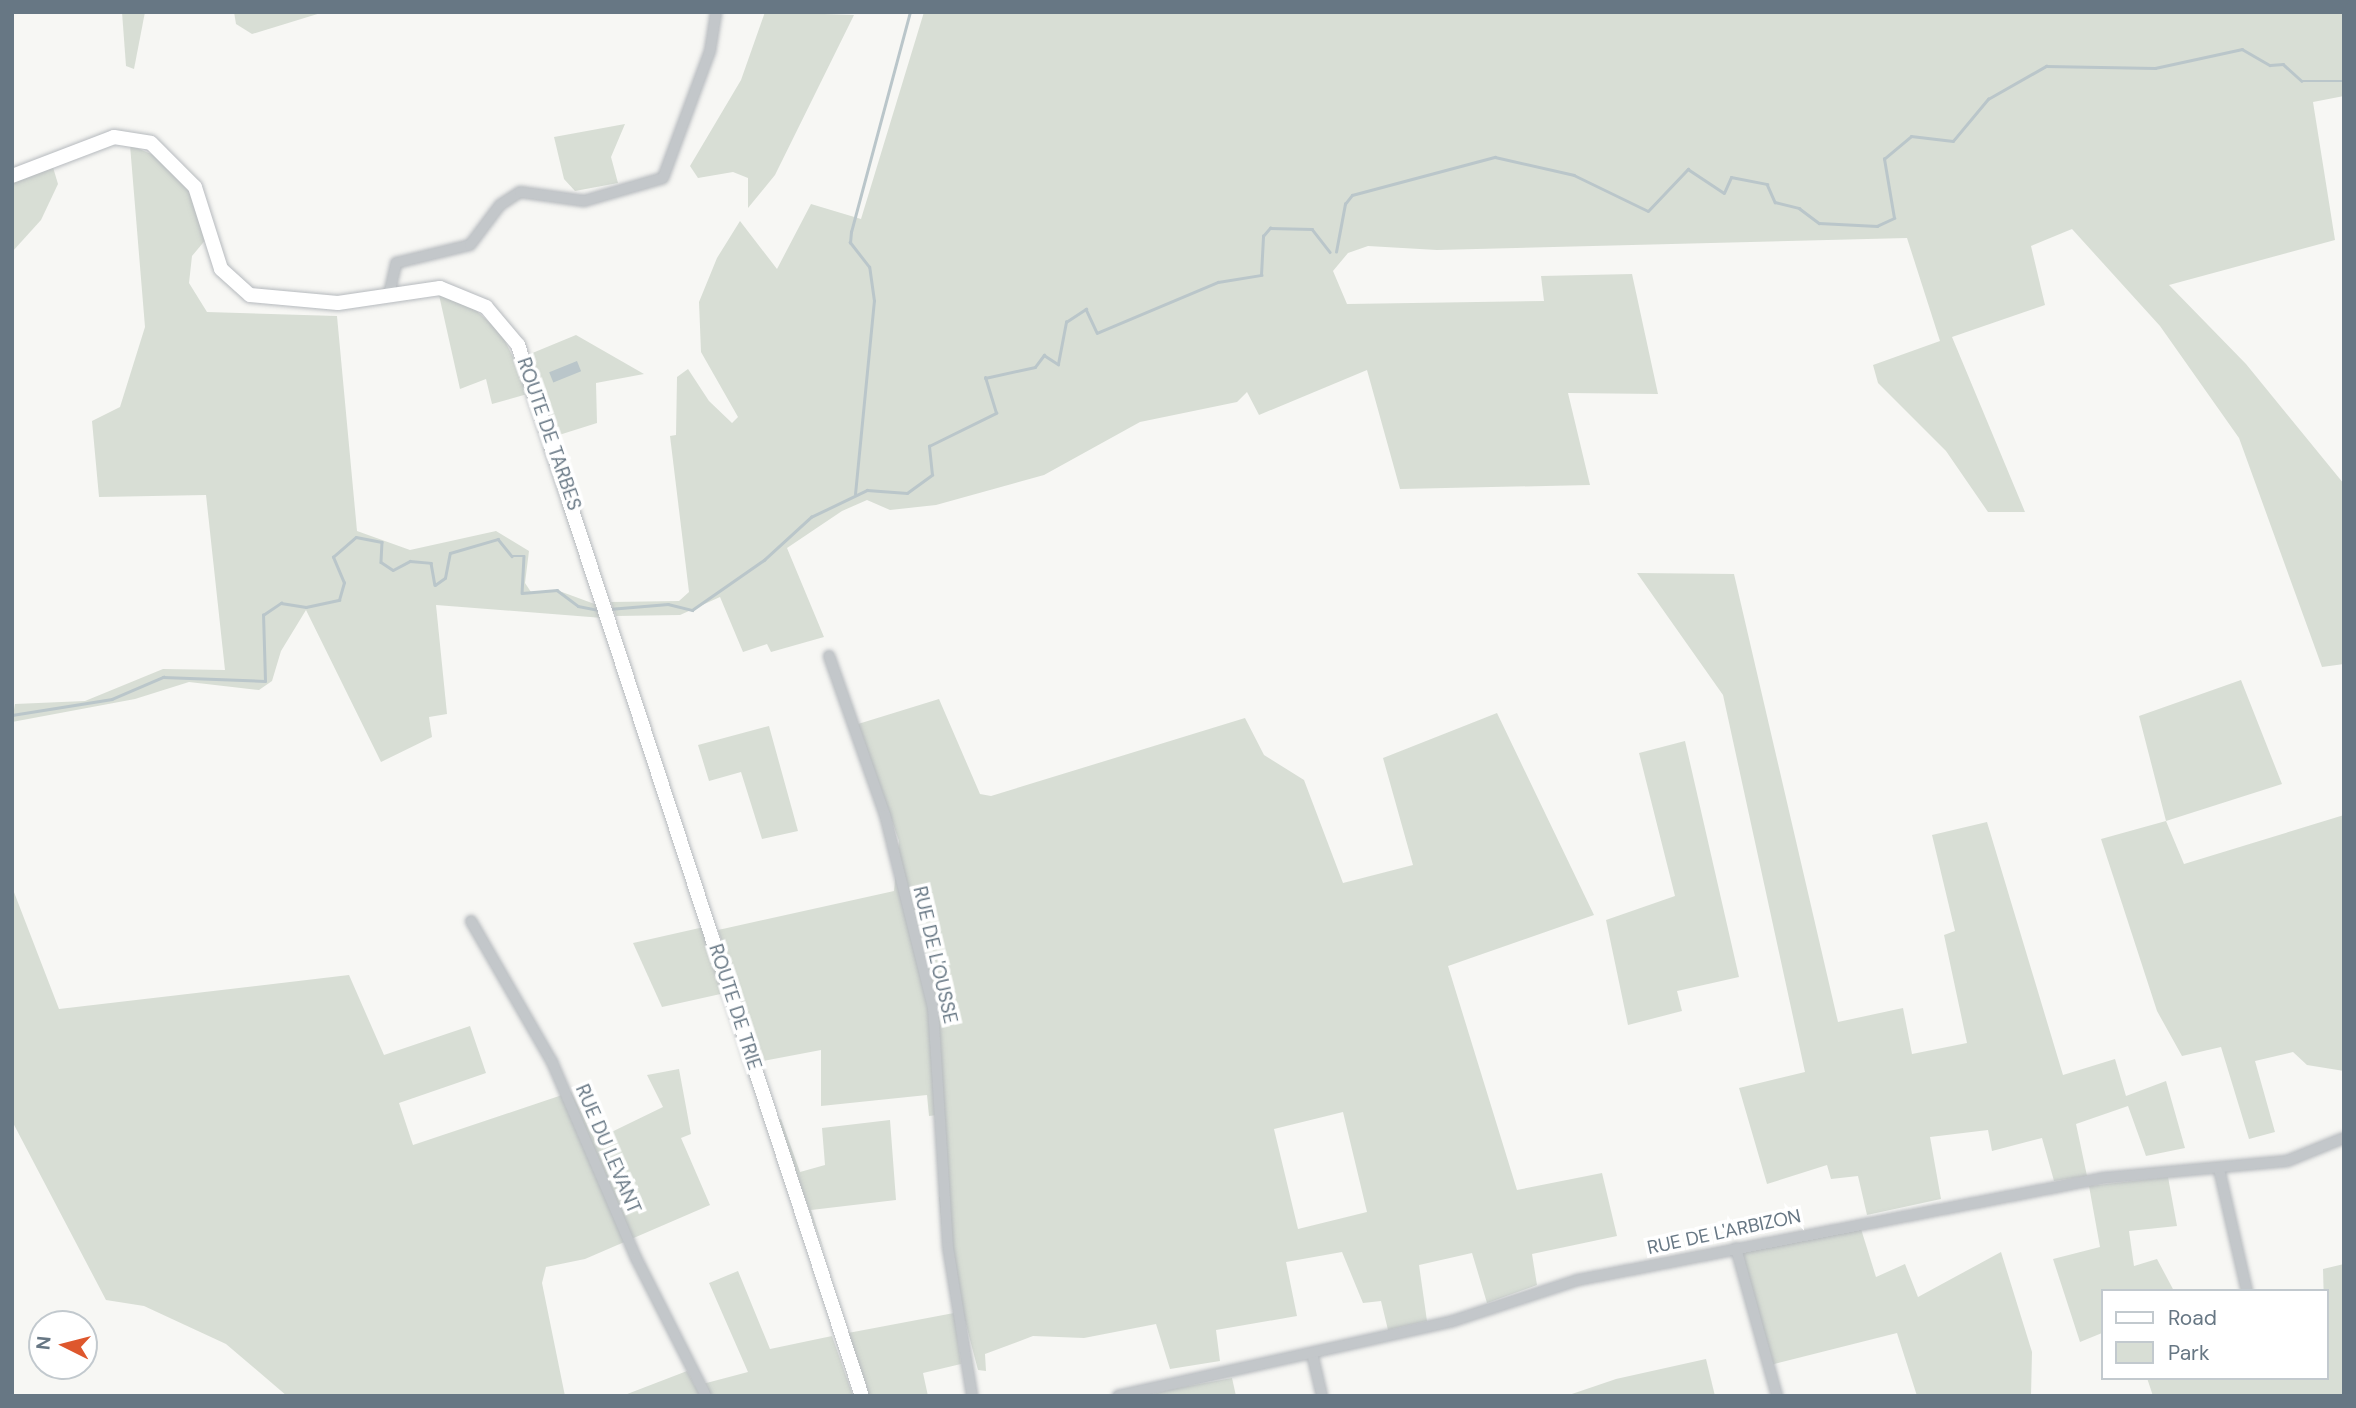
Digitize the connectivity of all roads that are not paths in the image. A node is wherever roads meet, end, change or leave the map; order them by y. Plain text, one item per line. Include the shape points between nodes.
1 (716, 12) edge
2 (12, 177) edge
3 (390, 290) junction
4 (610, 617) joint
5 (829, 656) dead end
6 (471, 921) dead end
7 (2344, 1138) edge
8 (2219, 1169) junction
9 (1736, 1248) junction
10 (2248, 1289) edge
11 (1311, 1353) junction
12 (706, 1396) edge
13 (862, 1396) edge
14 (972, 1396) edge
15 (1118, 1396) edge
16 (1322, 1396) edge
17 (1777, 1396) edge

1 - 3 street via 710,51 663,178 584,201 520,192 500,205 470,245 396,263
2 - 3 main road, ROUTE DE TARBES via 92,142 132,137 151,143 195,187 221,270 250,295 338,303
3 - 4 main road, ROUTE DE TARBES via 463,293 486,307 518,345
4 - 13 main road, ROUTE DE TRIE
5 - 14 street, RUE DE L'OUSSE via 884,815 933,1008 948,1247
6 - 12 street, RUE DU LEVANT via 552,1062 636,1258
7 - 8 street, RUE DE L'ARBIZON via 2287,1161
8 - 9 street, RUE DE L'ARBIZON via 2103,1178
8 - 10 street
9 - 11 street, RUE DE L'ARBIZON via 1578,1280 1453,1321
9 - 17 street
11 - 15 street, RUE DE L'ARBIZON
11 - 16 street

